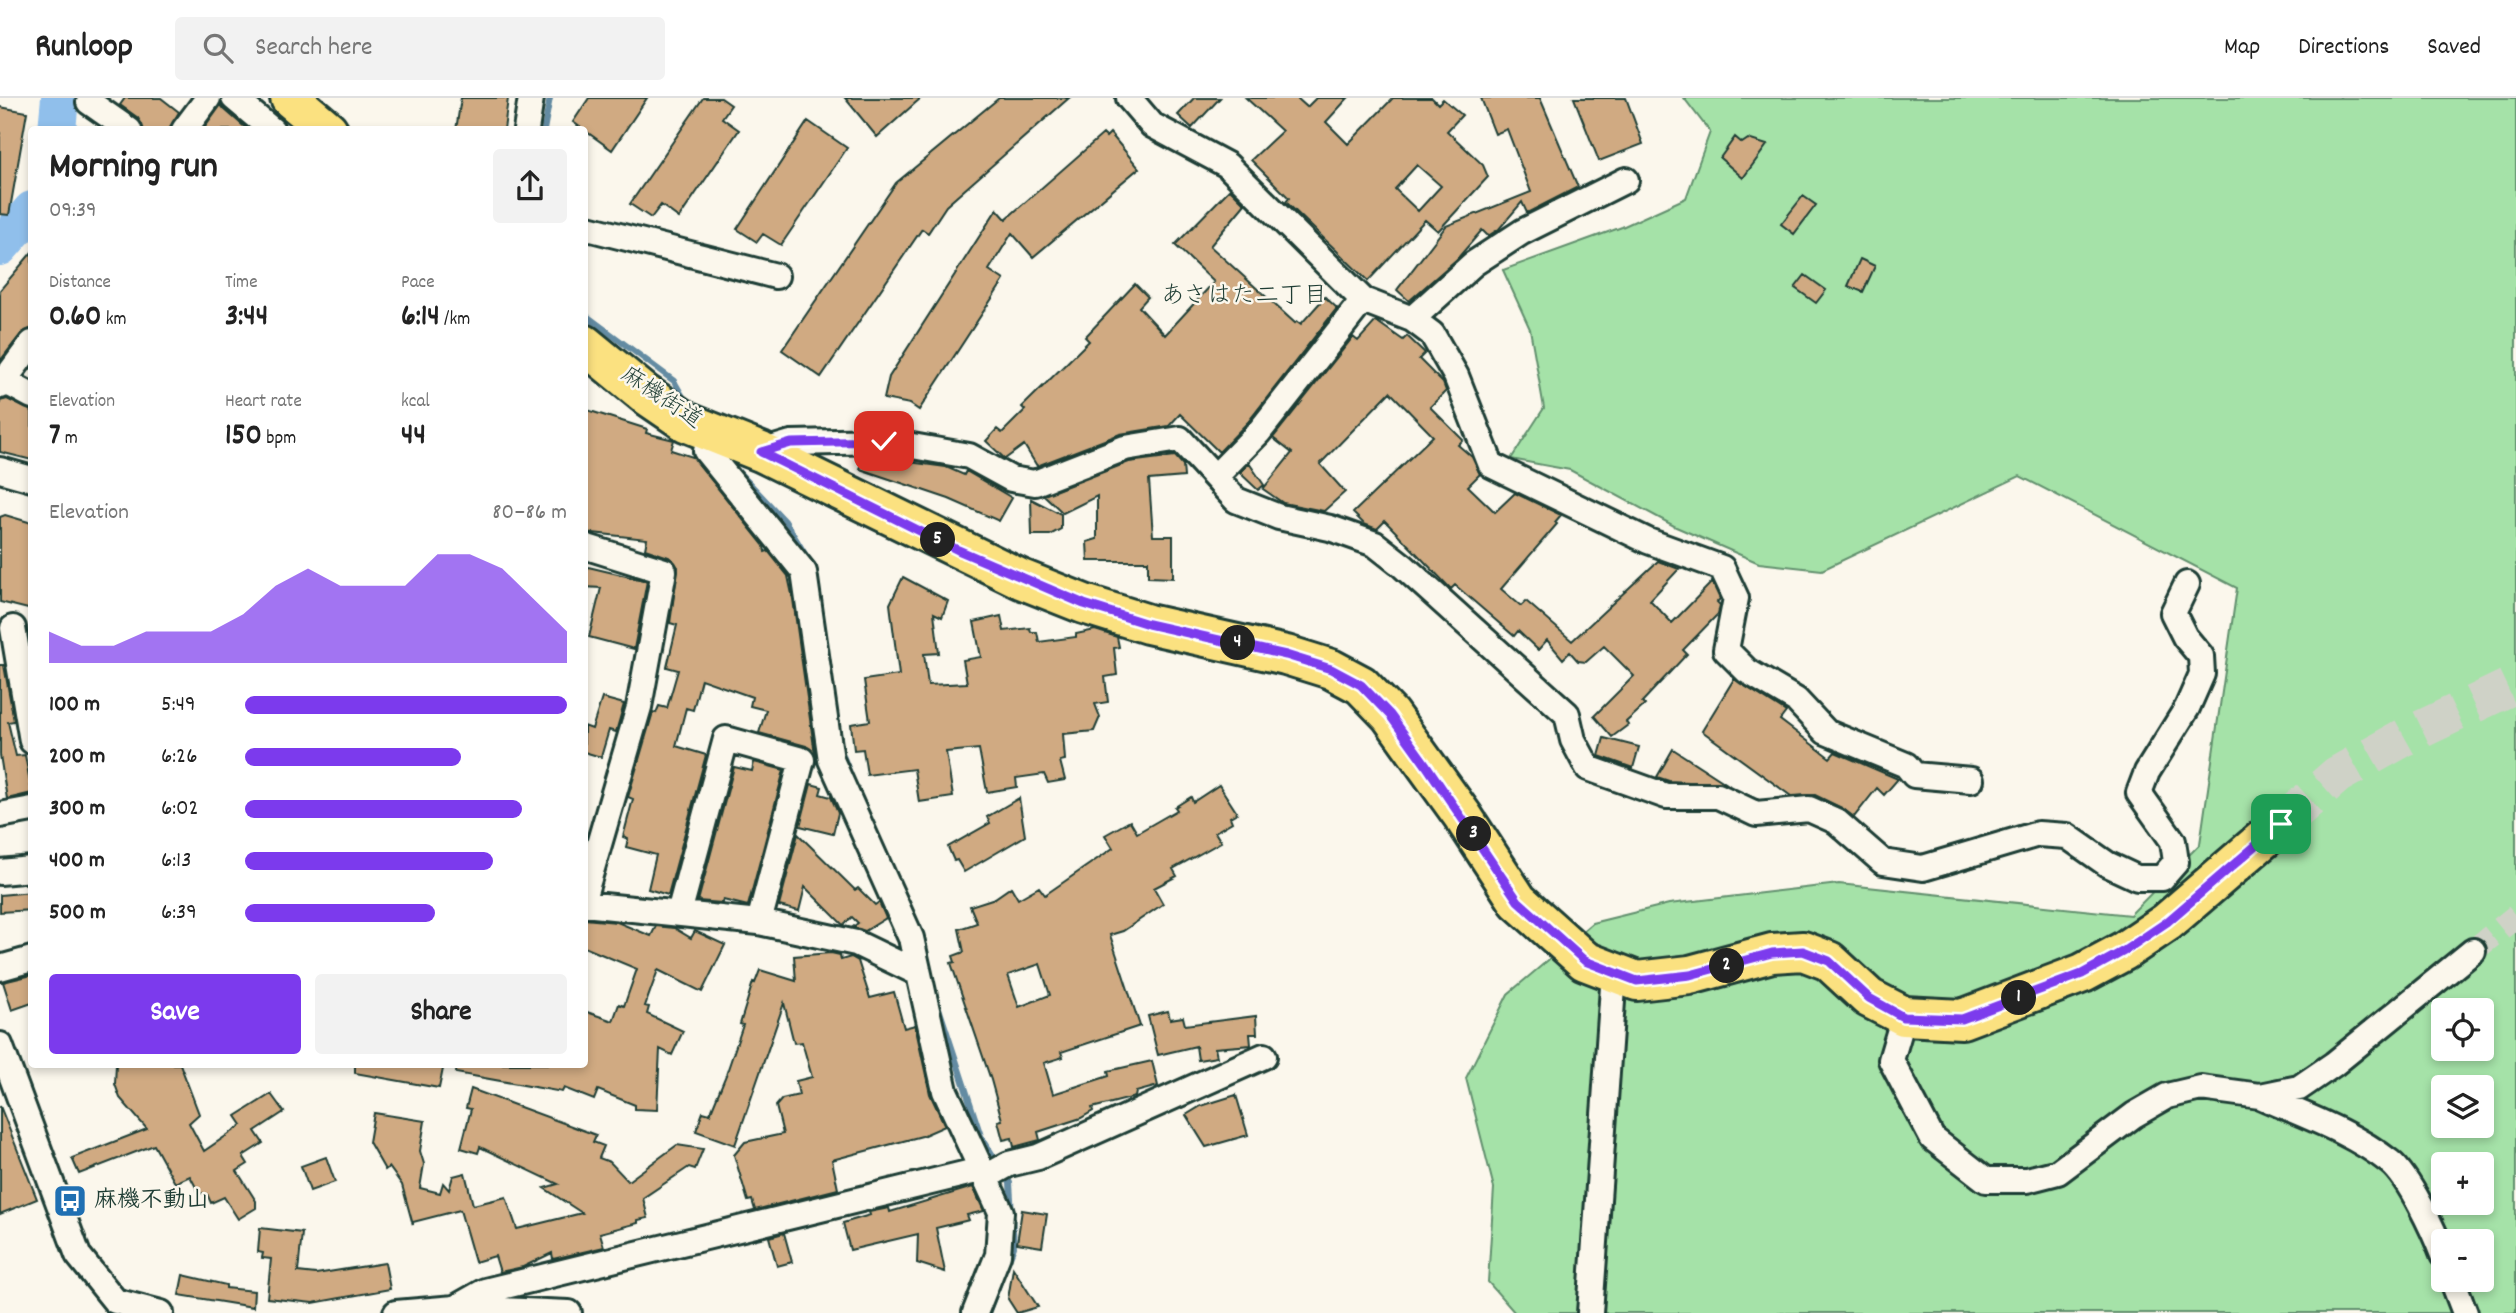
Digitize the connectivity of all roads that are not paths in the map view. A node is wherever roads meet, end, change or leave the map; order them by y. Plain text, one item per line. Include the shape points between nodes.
1 (208, 98) edge
2 (234, 98) edge
3 (290, 98) edge
4 (531, 98) edge
5 (1129, 98) edge
6 (89, 102) dead end
7 (123, 126) edge
8 (187, 126) edge
9 (267, 126) edge
10 (323, 126) edge
11 (527, 126) edge
12 (1626, 180) dead end
13 (588, 228) edge
14 (776, 276) dead end
15 (1363, 300) junction
16 (1412, 319) junction
17 (588, 347) edge
18 (28, 348) edge
19 (2, 384) edge
20 (28, 394) edge
21 (706, 451) dead end
22 (761, 452) junction
23 (0, 470) edge
24 (1217, 475) junction
25 (28, 478) edge
26 (588, 547) edge
27 (2187, 584) dead end
28 (15, 628) edge
29 (28, 714) edge
30 (1971, 780) dead end
31 (28, 811) edge
32 (0, 815) edge
33 (2281, 824) tunnel mouth
34 (28, 869) edge
35 (0, 872) edge
36 (588, 882) edge
37 (588, 904) edge
38 (678, 914) junction
39 (759, 922) junction
40 (2473, 951) tunnel mouth
41 (28, 960) edge
42 (0, 968) edge
43 (916, 972) junction
44 (1614, 974) junction
45 (1903, 1017) junction
46 (0, 1045) edge
47 (1264, 1056) dead end
48 (2260, 1096) junction
49 (993, 1170) junction
50 (2431, 1230) edge
51 (2457, 1292) edge
52 (108, 1307) edge
53 (455, 1308) junction
54 (412, 1312) edge
55 (162, 1313) edge
56 (569, 1313) edge
57 (975, 1313) edge
58 (1590, 1313) edge
59 (2465, 1313) edge

1 - 8 street
2 - 9 street
3 - 10 main road
4 - 11 street
5 - 15 street via 1152,125 1227,165
6 - 7 street
12 - 16 street via 1522,232 1473,264
13 - 14 street
15 - 16 street
15 - 24 street via 1259,432
16 - 30 street via 1432,334 1456,376 1491,465 1648,541 1722,568 1736,598 1726,650 1747,671 1796,700 1826,732 1906,765 1914,775
17 - 22 main road, 麻機街道 via 686,422
18 - 19 street
19 - 20 street
21 - 43 street via 804,572 831,760 911,938
22 - 24 street via 791,443 884,441 969,456 1012,479 1035,483 1125,448 1180,439
22 - 44 main road, 麻機街道 via 958,550 1084,604 1148,624 1286,655 1331,669 1361,685 1398,726 1518,901 1585,961
23 - 25 street
24 - 27 street via 1236,500 1375,544 1404,566 1567,714 1573,740 1588,768 1666,796 1718,796 1756,814 1809,809 1836,821 1884,862 1923,868 2038,834 2067,836 2137,878 2162,878 2176,862 2174,841 2139,793 2202,674 2201,656 2173,613
26 - 36 street via 664,571 639,707
28 - 29 street
31 - 32 street
33 - 45 main road, 麻機街道 via 2167,922 2082,974 1962,1019
34 - 35 street
37 - 38 street
38 - 39 street
38 - 39 street via 726,739 802,760
39 - 43 street via 856,943
40 - 48 street via 2299,1088
41 - 42 street
43 - 49 street via 945,1091
44 - 45 main road, 麻機街道 via 1637,981 1690,975 1772,953 1803,951 1829,961 1869,998
44 - 58 street
45 - 48 street via 1891,1060 1933,1138 1986,1180 2027,1180 2058,1172 2167,1096 2201,1087
46 - 52 street via 78,1255
47 - 49 street via 1038,1157
48 - 50 street via 2346,1134 2392,1163
49 - 53 street via 485,1290
49 - 57 street via 1001,1212 998,1255
51 - 59 street
52 - 55 street
53 - 54 street
53 - 56 street

